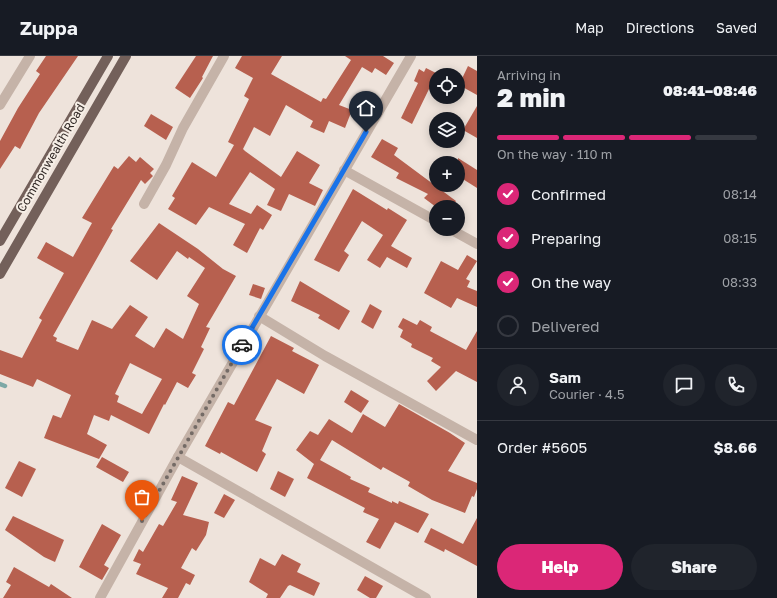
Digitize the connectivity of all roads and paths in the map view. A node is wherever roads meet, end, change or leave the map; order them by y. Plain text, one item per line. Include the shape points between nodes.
1 (30, 56) edge
2 (108, 56) edge
3 (126, 56) edge
4 (224, 56) edge
5 (410, 56) edge
6 (0, 105) edge
7 (344, 170) junction
8 (144, 204) dead end
9 (429, 217) edge
10 (463, 236) edge
11 (0, 241) edge
12 (477, 244) edge
13 (0, 274) edge
14 (259, 316) junction
15 (477, 440) edge
16 (178, 457) junction
17 (100, 598) edge
18 (426, 598) edge

1 - 6 street
2 - 11 main road, Commonwealth Road
3 - 13 main road, Commonwealth Road
4 - 8 street via 182,128 166,165
5 - 7 street
7 - 9 street
7 - 14 street
10 - 12 street
14 - 15 street via 325,356
14 - 16 street
16 - 17 street
16 - 18 street

